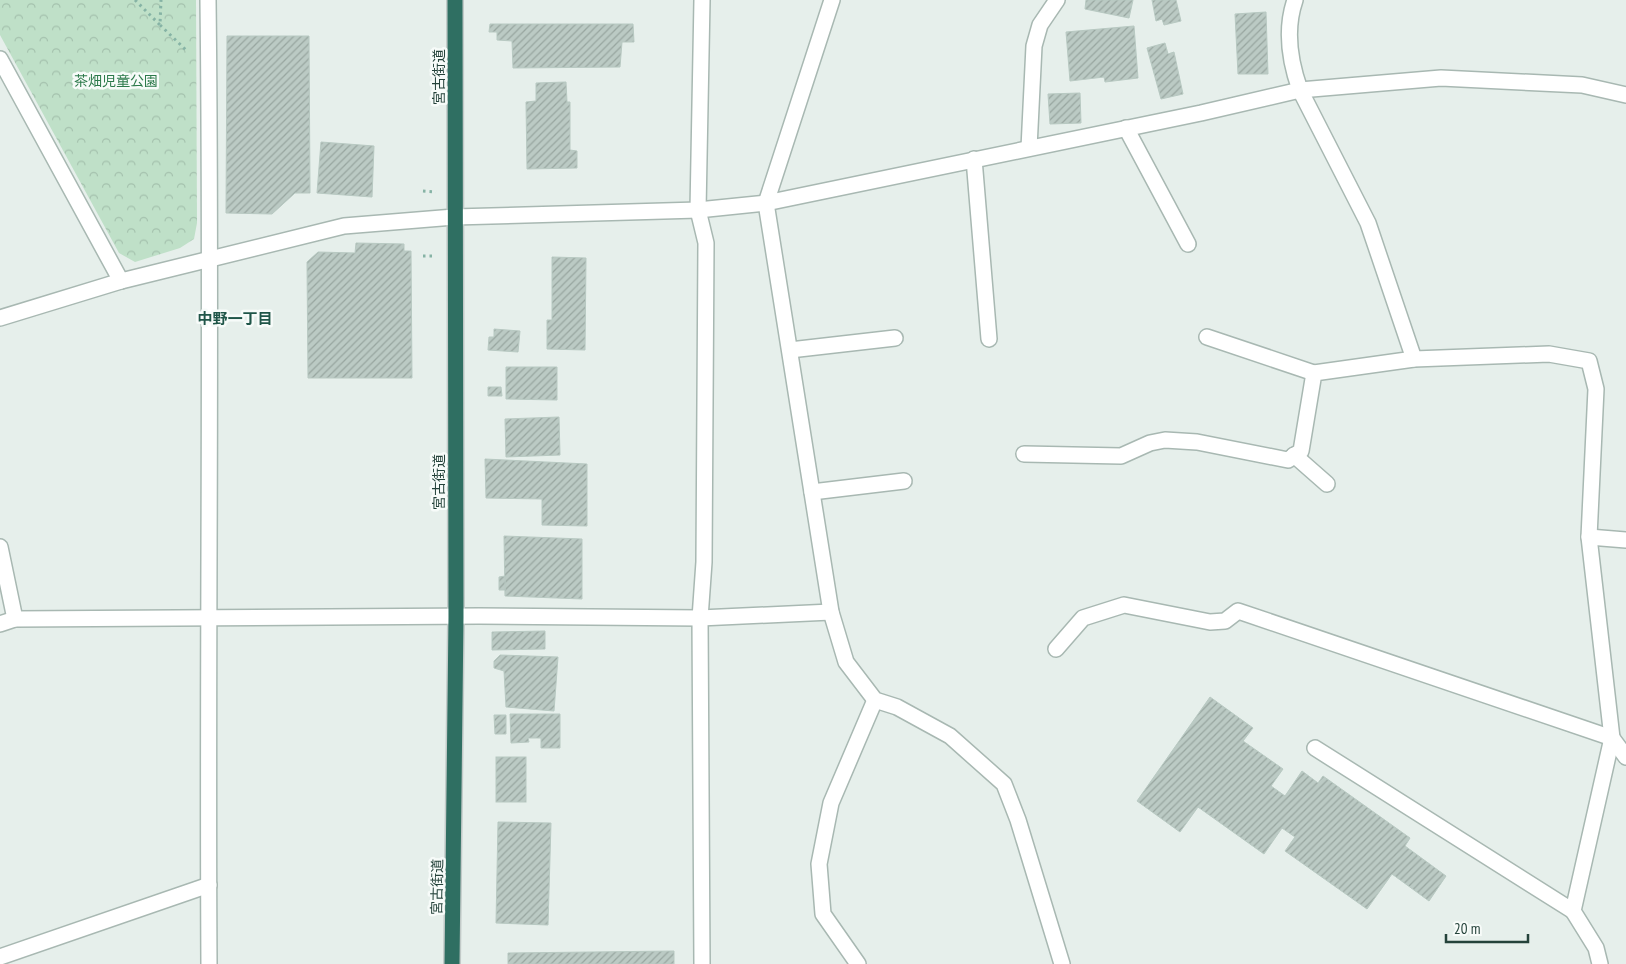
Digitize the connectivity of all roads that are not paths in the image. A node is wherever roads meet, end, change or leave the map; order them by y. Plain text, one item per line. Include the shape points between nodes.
1 (208, 0) edge
2 (455, 0) edge
3 (702, 0) edge
4 (832, 0) edge
5 (1057, 0) edge
6 (1295, 0) edge
7 (0, 59) edge
8 (1300, 90) junction
9 (1626, 95) edge
10 (1126, 128) junction
11 (1029, 148) junction
12 (974, 159) junction
13 (766, 202) junction
14 (698, 210) junction
15 (454, 217) junction
16 (1188, 244) dead end
17 (211, 260) junction
18 (121, 281) junction
19 (0, 318) edge
20 (1207, 337) dead end
21 (895, 338) dead end
22 (989, 339) dead end
23 (790, 350) junction
24 (1414, 359) junction
25 (1314, 373) junction
26 (1024, 454) dead end
27 (1294, 455) junction
28 (904, 481) dead end
29 (1327, 484) dead end
30 (812, 492) junction
31 (1590, 537) junction
32 (1626, 540) edge
33 (0, 547) edge
34 (831, 612) junction
35 (456, 617) junction
36 (700, 618) junction
37 (15, 619) junction
38 (207, 619) junction
39 (0, 624) edge
40 (1056, 649) dead end
41 (875, 700) junction
42 (1612, 738) junction
43 (1315, 748) dead end
44 (1626, 757) edge
45 (209, 885) junction
46 (1573, 911) junction
47 (0, 957) edge
48 (209, 964) edge
49 (452, 964) edge
50 (702, 964) edge
51 (858, 964) edge
52 (1062, 964) edge
53 (1600, 964) edge

1 - 17 street
2 - 15 highway, 宮古街道
3 - 14 street
4 - 13 street
5 - 11 street via 1040,25 1034,46
6 - 8 street via 1289,16 1292,68
7 - 18 street
8 - 9 street via 1441,78 1582,85
8 - 10 street
8 - 24 street via 1368,223
10 - 11 street
10 - 16 street
11 - 12 street
12 - 13 street
12 - 22 street
13 - 14 street
13 - 23 street
14 - 15 street
14 - 36 street via 706,243 704,562
15 - 17 street via 344,226
15 - 35 highway, 宮古街道
17 - 18 street
17 - 38 street
18 - 19 street
20 - 25 street
21 - 23 street
23 - 30 street
24 - 25 street
24 - 31 street via 1549,354 1589,361 1596,389
25 - 27 street via 1301,452
26 - 27 street via 1120,456 1165,440 1197,442 1288,460
27 - 29 street
28 - 30 street
30 - 34 street
31 - 32 street
31 - 42 street
33 - 37 street
34 - 36 street
34 - 41 street via 846,662
35 - 36 street
35 - 38 street
35 - 49 highway, 宮古街道
36 - 50 street
37 - 38 street
37 - 39 street
38 - 45 street
40 - 42 street via 1083,618 1124,605 1210,622 1225,621 1238,611
41 - 51 street via 831,803 819,864 823,914
41 - 52 street via 897,707 950,736 1004,784
42 - 44 street
42 - 46 street
43 - 46 street
45 - 47 street
45 - 48 street
46 - 53 street via 1596,948

